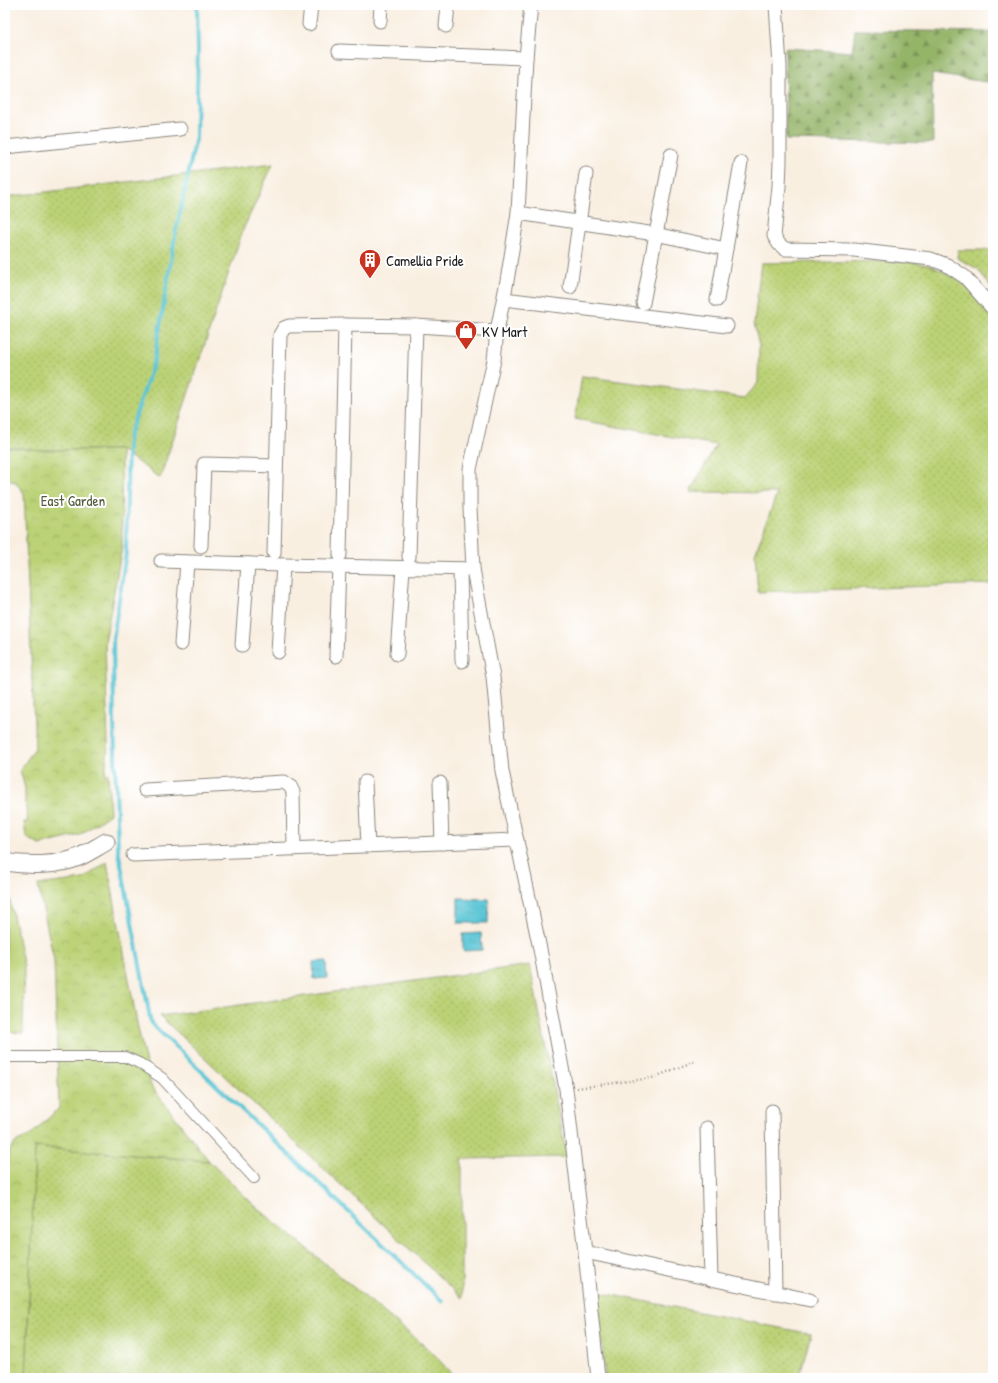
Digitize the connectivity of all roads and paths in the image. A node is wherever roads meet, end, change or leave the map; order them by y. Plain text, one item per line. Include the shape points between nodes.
1 (311, 5) edge
2 (381, 5) edge
3 (448, 5) edge
4 (531, 5) edge
5 (776, 5) edge
6 (380, 22) dead end
7 (309, 24) dead end
8 (446, 26) dead end
9 (339, 51) dead end
10 (526, 58) junction
11 (180, 129) dead end
12 (5, 147) edge
13 (671, 155) dead end
14 (741, 163) dead end
15 (586, 174) dead end
16 (518, 213) junction
17 (579, 222) junction
18 (655, 234) junction
19 (726, 249) junction
20 (570, 287) dead end
21 (504, 299) junction
22 (717, 300) dead end
23 (643, 303) dead end
24 (993, 309) edge
25 (345, 325) junction
26 (416, 326) junction
27 (727, 326) dead end
28 (497, 331) junction
29 (276, 466) junction
30 (201, 546) dead end
31 (274, 553) dead end
32 (340, 560) junction
33 (161, 561) dead end
34 (187, 562) junction
35 (406, 562) junction
36 (248, 564) junction
37 (283, 565) junction
38 (460, 569) junction
39 (473, 569) junction
40 (181, 644) dead end
41 (242, 645) dead end
42 (278, 652) dead end
43 (398, 654) dead end
44 (336, 656) dead end
45 (462, 661) dead end
46 (365, 782) dead end
47 (440, 783) dead end
48 (145, 790) dead end
49 (517, 840) junction
50 (106, 842) dead end
51 (442, 843) junction
52 (368, 846) junction
53 (294, 849) junction
54 (133, 855) dead end
55 (5, 862) edge
56 (5, 1057) edge
57 (695, 1061) dead end
58 (566, 1089) junction
59 (772, 1111) dead end
60 (707, 1128) dead end
61 (254, 1178) dead end
62 (585, 1252) junction
63 (711, 1280) junction
64 (775, 1293) junction
65 (810, 1300) dead end
66 (598, 1378) edge

1 - 7 street
2 - 6 street
3 - 8 street
4 - 10 street
5 - 24 street via 780,66 780,162 774,236 779,244 785,249 854,250 931,259 948,265 965,277
9 - 10 street
10 - 16 street
11 - 12 street
13 - 18 street
14 - 19 street
15 - 17 street
16 - 17 street
16 - 21 street
17 - 18 street
17 - 20 street
18 - 19 street
18 - 23 street
19 - 22 street
21 - 27 street
21 - 28 street
25 - 26 street
25 - 29 street via 289,326 284,328 280,335
25 - 32 street
26 - 28 street
26 - 35 street
28 - 39 street via 494,360 470,469
29 - 30 street via 204,464
29 - 31 street
32 - 35 street
32 - 37 street
32 - 44 street
33 - 34 street
34 - 36 street
34 - 40 street
35 - 38 street
35 - 43 street
36 - 37 street
36 - 41 street
37 - 42 street
38 - 39 street
38 - 45 street
39 - 49 street via 493,677 502,771
46 - 52 street
47 - 51 street
48 - 53 street via 284,782 293,792
49 - 51 street
49 - 58 street
50 - 55 street via 66,861 39,864
51 - 52 street
52 - 53 street
53 - 54 street
56 - 61 street via 125,1057 139,1063 162,1078
57 - 58 path via 652,1078
58 - 62 street
59 - 64 street
60 - 63 street
62 - 63 street
62 - 66 street
63 - 64 street
64 - 65 street

